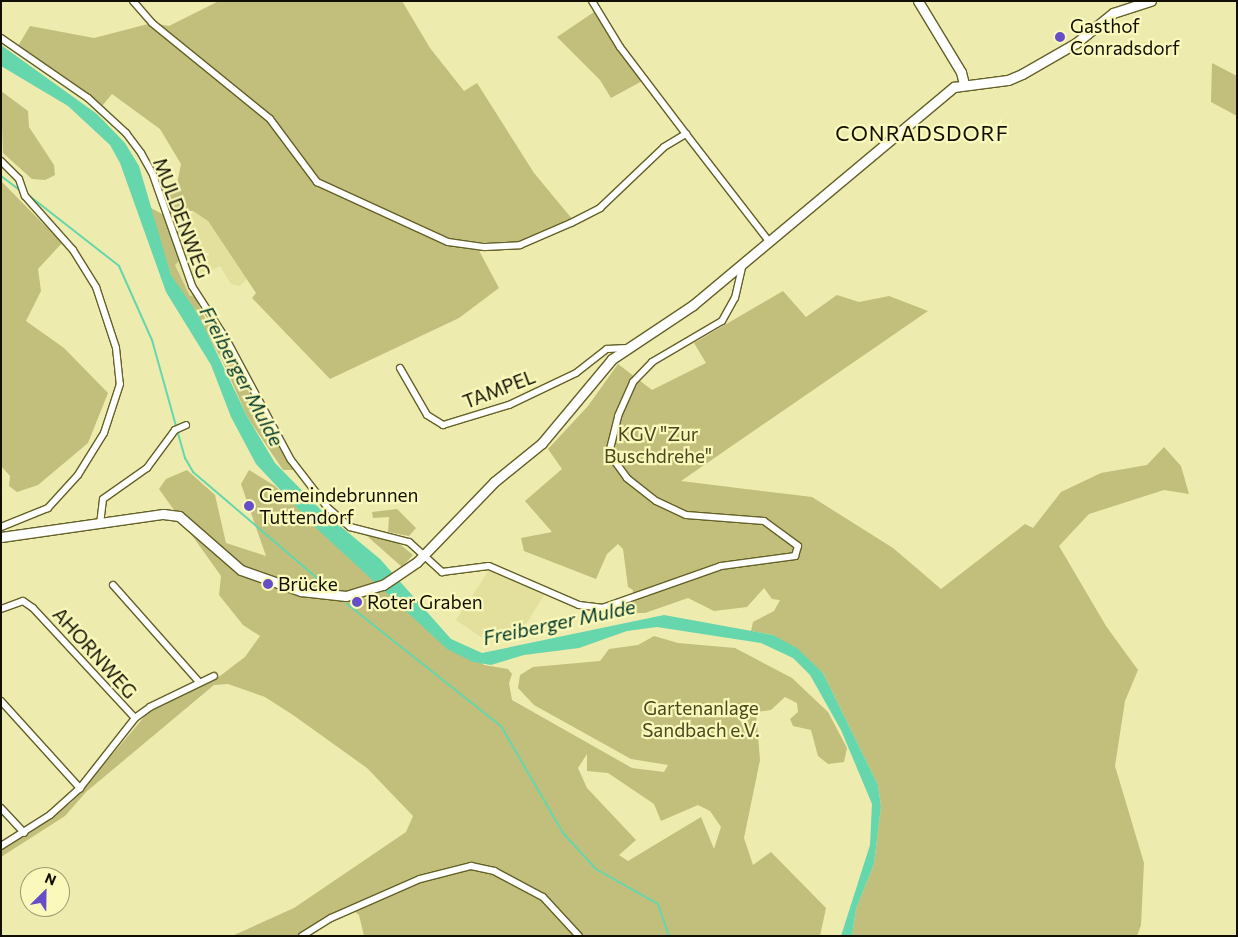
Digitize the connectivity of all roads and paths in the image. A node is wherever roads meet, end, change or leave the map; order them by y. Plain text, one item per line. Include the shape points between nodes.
1 (133, 1) edge
2 (592, 1) edge
3 (918, 1) edge
4 (1151, 1) edge
5 (1, 38) edge
6 (964, 84) junction
7 (686, 134) junction
8 (1, 160) edge
9 (768, 240) junction
10 (743, 261) junction
11 (627, 348) junction
12 (400, 368) dead end
13 (182, 427) dead end
14 (100, 524) junction
15 (1, 527) edge
16 (1, 538) edge
17 (420, 559) junction
18 (113, 585) dead end
19 (1, 609) edge
20 (214, 676) dead end
21 (199, 682) junction
22 (1, 701) edge
23 (135, 718) junction
24 (80, 788) junction
25 (1, 808) edge
26 (24, 833) junction
27 (1, 846) edge
28 (302, 936) edge
29 (579, 936) edge

1 - 7 street via 152,23 270,119 317,182 448,242 485,247 520,244 571,223 600,208 664,147
2 - 7 street via 620,47
3 - 6 street via 961,72
4 - 6 street via 1113,13 1076,43 1022,74 989,83
5 - 17 street, MULDENWEG via 88,98 126,133 141,153 153,175 192,286 226,338 291,460 328,508 350,527 397,536
6 - 9 street via 954,87
7 - 9 street
8 - 15 street via 26,196 73,250 96,287 116,348 120,384 104,433 78,475 48,508
9 - 10 street
10 - 11 street via 693,305
10 - 17 street, MULDENWEG via 735,298 722,321 652,362 634,382 615,425 609,452 627,478 656,501 686,515 764,521 798,546 795,556 720,566 608,606 593,608 496,567 483,565 442,572
11 - 12 street, TAMPEL via 606,348 576,373 534,393 443,425 427,414
11 - 17 street via 607,364 553,431 494,482
13 - 14 street via 147,468 103,499
14 - 16 street
14 - 17 street via 163,514 179,516 241,570 301,592 352,595 383,585
18 - 21 street
19 - 23 street, AHORNWEG via 23,601 33,608
20 - 21 street
21 - 23 street
22 - 24 street
23 - 24 street
24 - 26 street
25 - 26 street
26 - 27 street
28 - 29 street via 347,911 420,879 471,866 494,871 543,897

